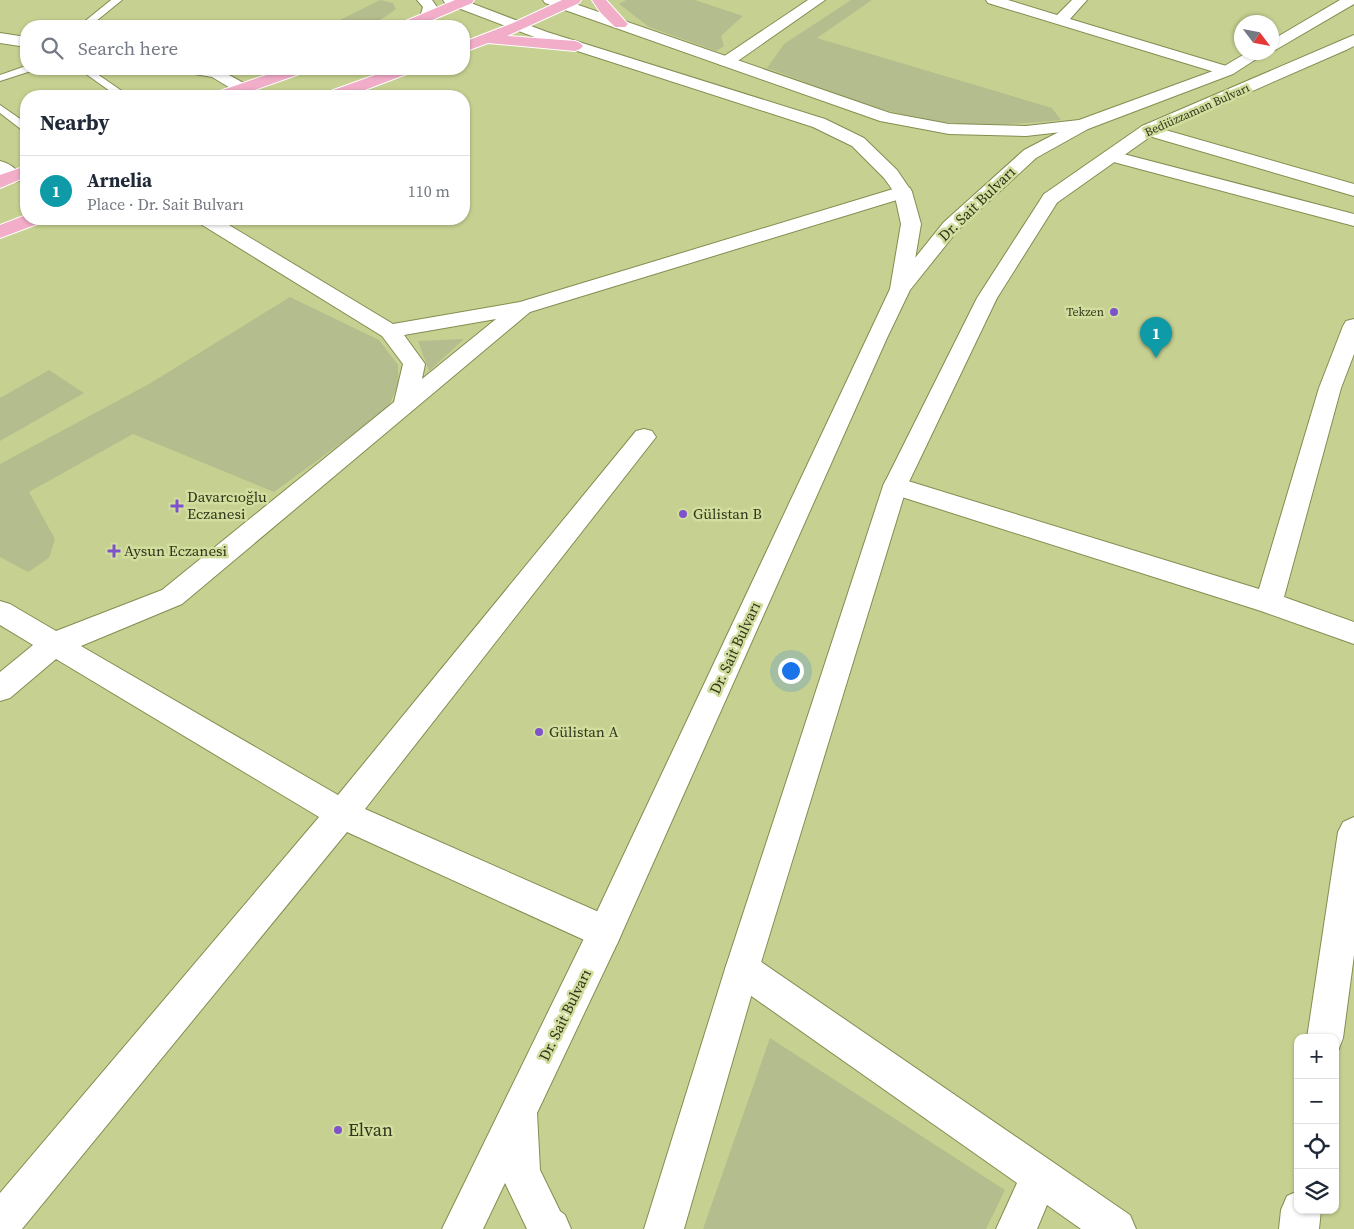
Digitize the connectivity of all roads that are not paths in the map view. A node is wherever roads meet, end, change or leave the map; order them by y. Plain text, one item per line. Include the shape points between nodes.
1 (117, 0) edge
2 (424, 0) edge
3 (599, 0) edge
4 (818, 0) edge
5 (993, 0) edge
6 (1080, 0) edge
7 (460, 1) edge
8 (1346, 1) edge
9 (563, 2) edge
10 (427, 18) junction
11 (92, 20) edge
12 (422, 20) edge
13 (1060, 20) junction
14 (620, 24) junction
15 (518, 26) junction
16 (0, 38) edge
17 (1354, 40) edge
18 (20, 41) edge
19 (481, 41) junction
20 (1279, 42) edge
21 (470, 45) edge
22 (576, 46) junction
23 (1246, 60) edge
24 (726, 62) junction
25 (20, 71) edge
26 (1227, 71) junction
27 (93, 75) edge
28 (219, 75) edge
29 (282, 75) edge
30 (390, 75) edge
31 (0, 78) edge
32 (242, 89) joint
33 (115, 90) edge
34 (350, 90) edge
35 (0, 108) edge
36 (20, 123) edge
37 (1082, 125) junction
38 (1148, 130) junction
39 (1112, 156) junction
40 (1354, 190) edge
41 (903, 192) junction
42 (1354, 220) edge
43 (20, 224) edge
44 (216, 225) edge
45 (0, 232) edge
46 (900, 289) junction
47 (524, 308) junction
48 (1354, 326) edge
49 (390, 331) junction
50 (405, 406) junction
51 (644, 438) dead end
52 (895, 486) junction
53 (1269, 603) junction
54 (0, 612) edge
55 (1354, 633) edge
56 (56, 644) junction
57 (0, 689) edge
58 (342, 814) junction
59 (1354, 832) edge
60 (605, 932) junction
61 (742, 969) junction
62 (1326, 1034) edge
63 (518, 1111) junction
64 (1040, 1177) junction
65 (1301, 1214) edge
66 (0, 1224) edge
67 (462, 1229) edge
68 (550, 1229) edge
69 (664, 1229) edge
70 (1016, 1229) edge
71 (1116, 1229) edge
72 (1299, 1229) edge

1 - 11 lane
2 - 10 street via 430,7
3 - 14 main road
4 - 24 street
5 - 13 street
6 - 13 street
7 - 10 main road
7 - 15 street
8 - 20 street
9 - 14 street
9 - 15 main road
10 - 12 main road
13 - 26 street
14 - 24 street
15 - 19 main road
15 - 22 street
16 - 18 street
17 - 38 street, Bediüzzaman Bulvarı
19 - 21 main road
19 - 22 main road via 532,41
22 - 41 street via 820,123 858,142
23 - 26 street, Bediüzzaman Bulvarı
24 - 37 street via 886,117 949,129 1026,131
25 - 31 lane
26 - 37 street, Bediüzzaman Bulvarı
27 - 33 lane
28 - 32 street
29 - 32 main road
30 - 34 main road
35 - 36 lane
37 - 46 street, Dr. Sait Bulvarı via 1030,154 1008,173 951,226
38 - 39 street, Bediüzzaman Bulvarı
38 - 40 street
39 - 42 street
39 - 52 street, Bediüzzaman Bulvarı via 1050,198 987,298
41 - 46 street via 911,224
41 - 47 street
43 - 45 main road
44 - 49 street
46 - 60 street, Dr. Sait Bulvarı
47 - 49 street
47 - 50 street
48 - 53 street via 1330,388
49 - 50 street via 414,364
50 - 56 street via 172,597
51 - 58 street
52 - 53 street
52 - 61 street
53 - 55 street
54 - 56 street
56 - 57 street
56 - 58 street
58 - 60 street
58 - 66 street
59 - 62 street
60 - 63 street, Dr. Sait Bulvarı
61 - 64 street
61 - 69 street
63 - 67 street, Dr. Sait Bulvarı
63 - 68 street via 520,1173
64 - 70 street
64 - 71 street
65 - 72 street

